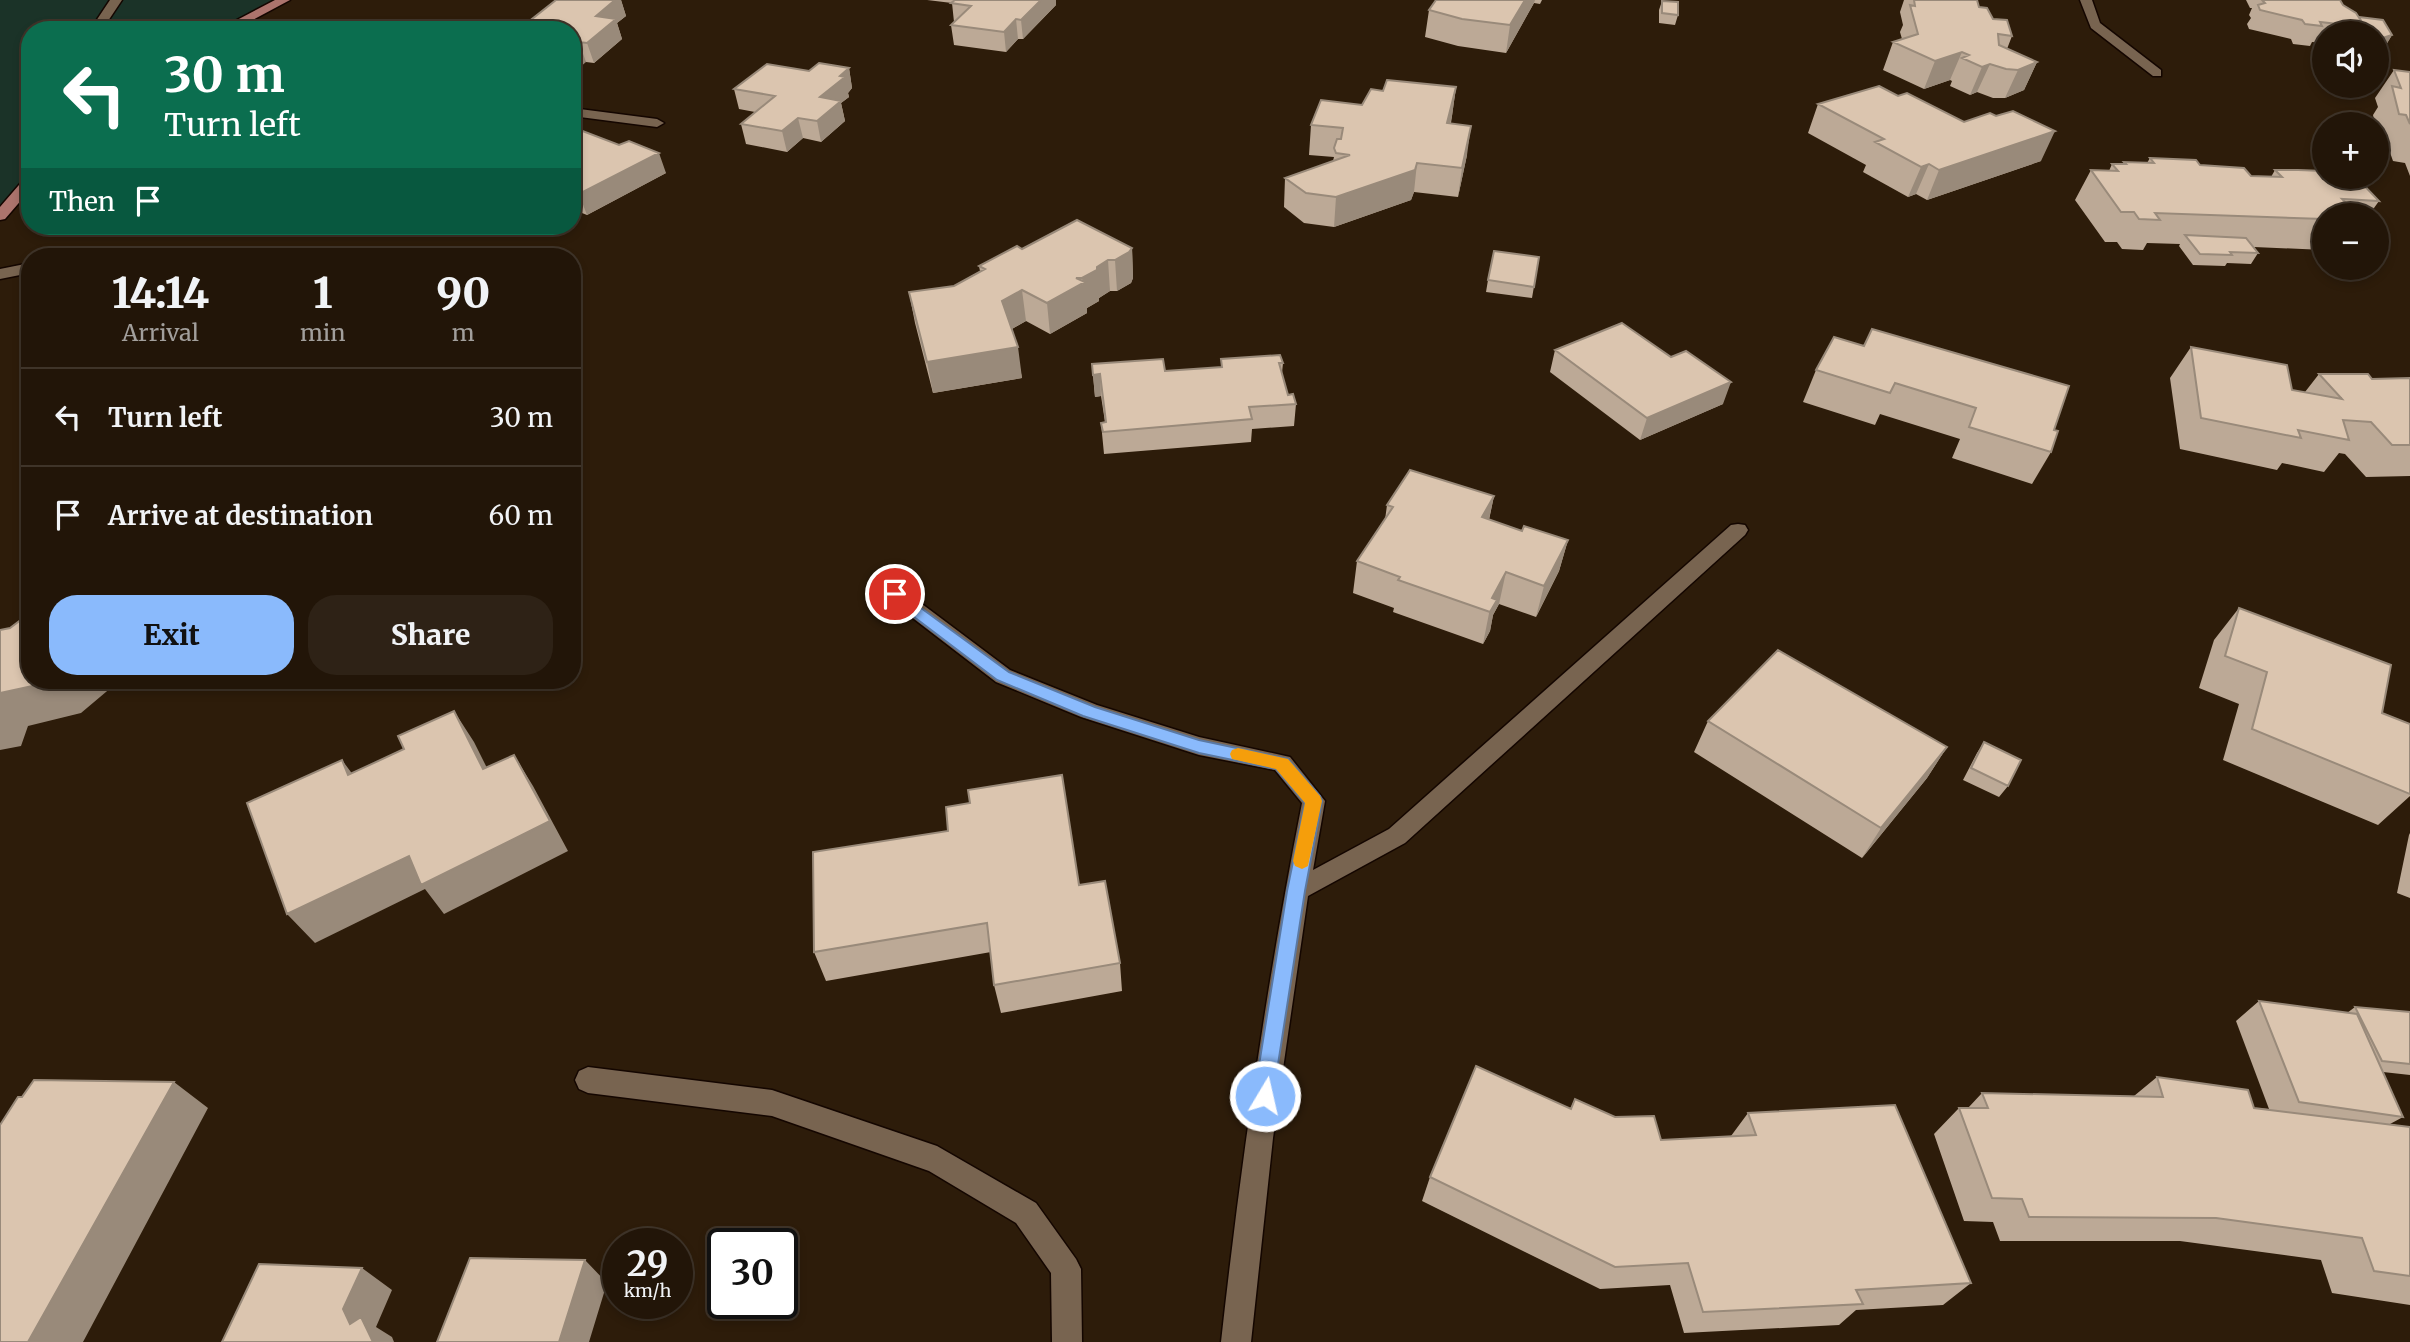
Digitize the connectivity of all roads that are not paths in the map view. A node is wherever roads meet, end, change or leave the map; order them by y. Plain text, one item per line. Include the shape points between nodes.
1 (116, 0) edge
2 (284, 0) edge
3 (2086, 0) edge
4 (102, 21) dead end
5 (242, 21) edge
6 (2157, 72) dead end
7 (581, 114) edge
8 (657, 123) dead end
9 (21, 192) edge
10 (0, 216) edge
11 (21, 270) edge
12 (0, 274) edge
13 (1738, 530) dead end
14 (895, 594) dead end
15 (1296, 891) junction
16 (588, 1080) dead end
17 (1067, 1342) edge
18 (1236, 1342) edge

1 - 4 street
2 - 5 main road
3 - 6 street via 2095,24
7 - 8 street
9 - 10 main road
11 - 12 street
13 - 15 street via 1397,835
14 - 15 street via 1003,676 1089,711 1199,746 1282,763 1314,801
15 - 18 street via 1253,1172
16 - 17 street via 772,1103 937,1160 1026,1213 1066,1269

